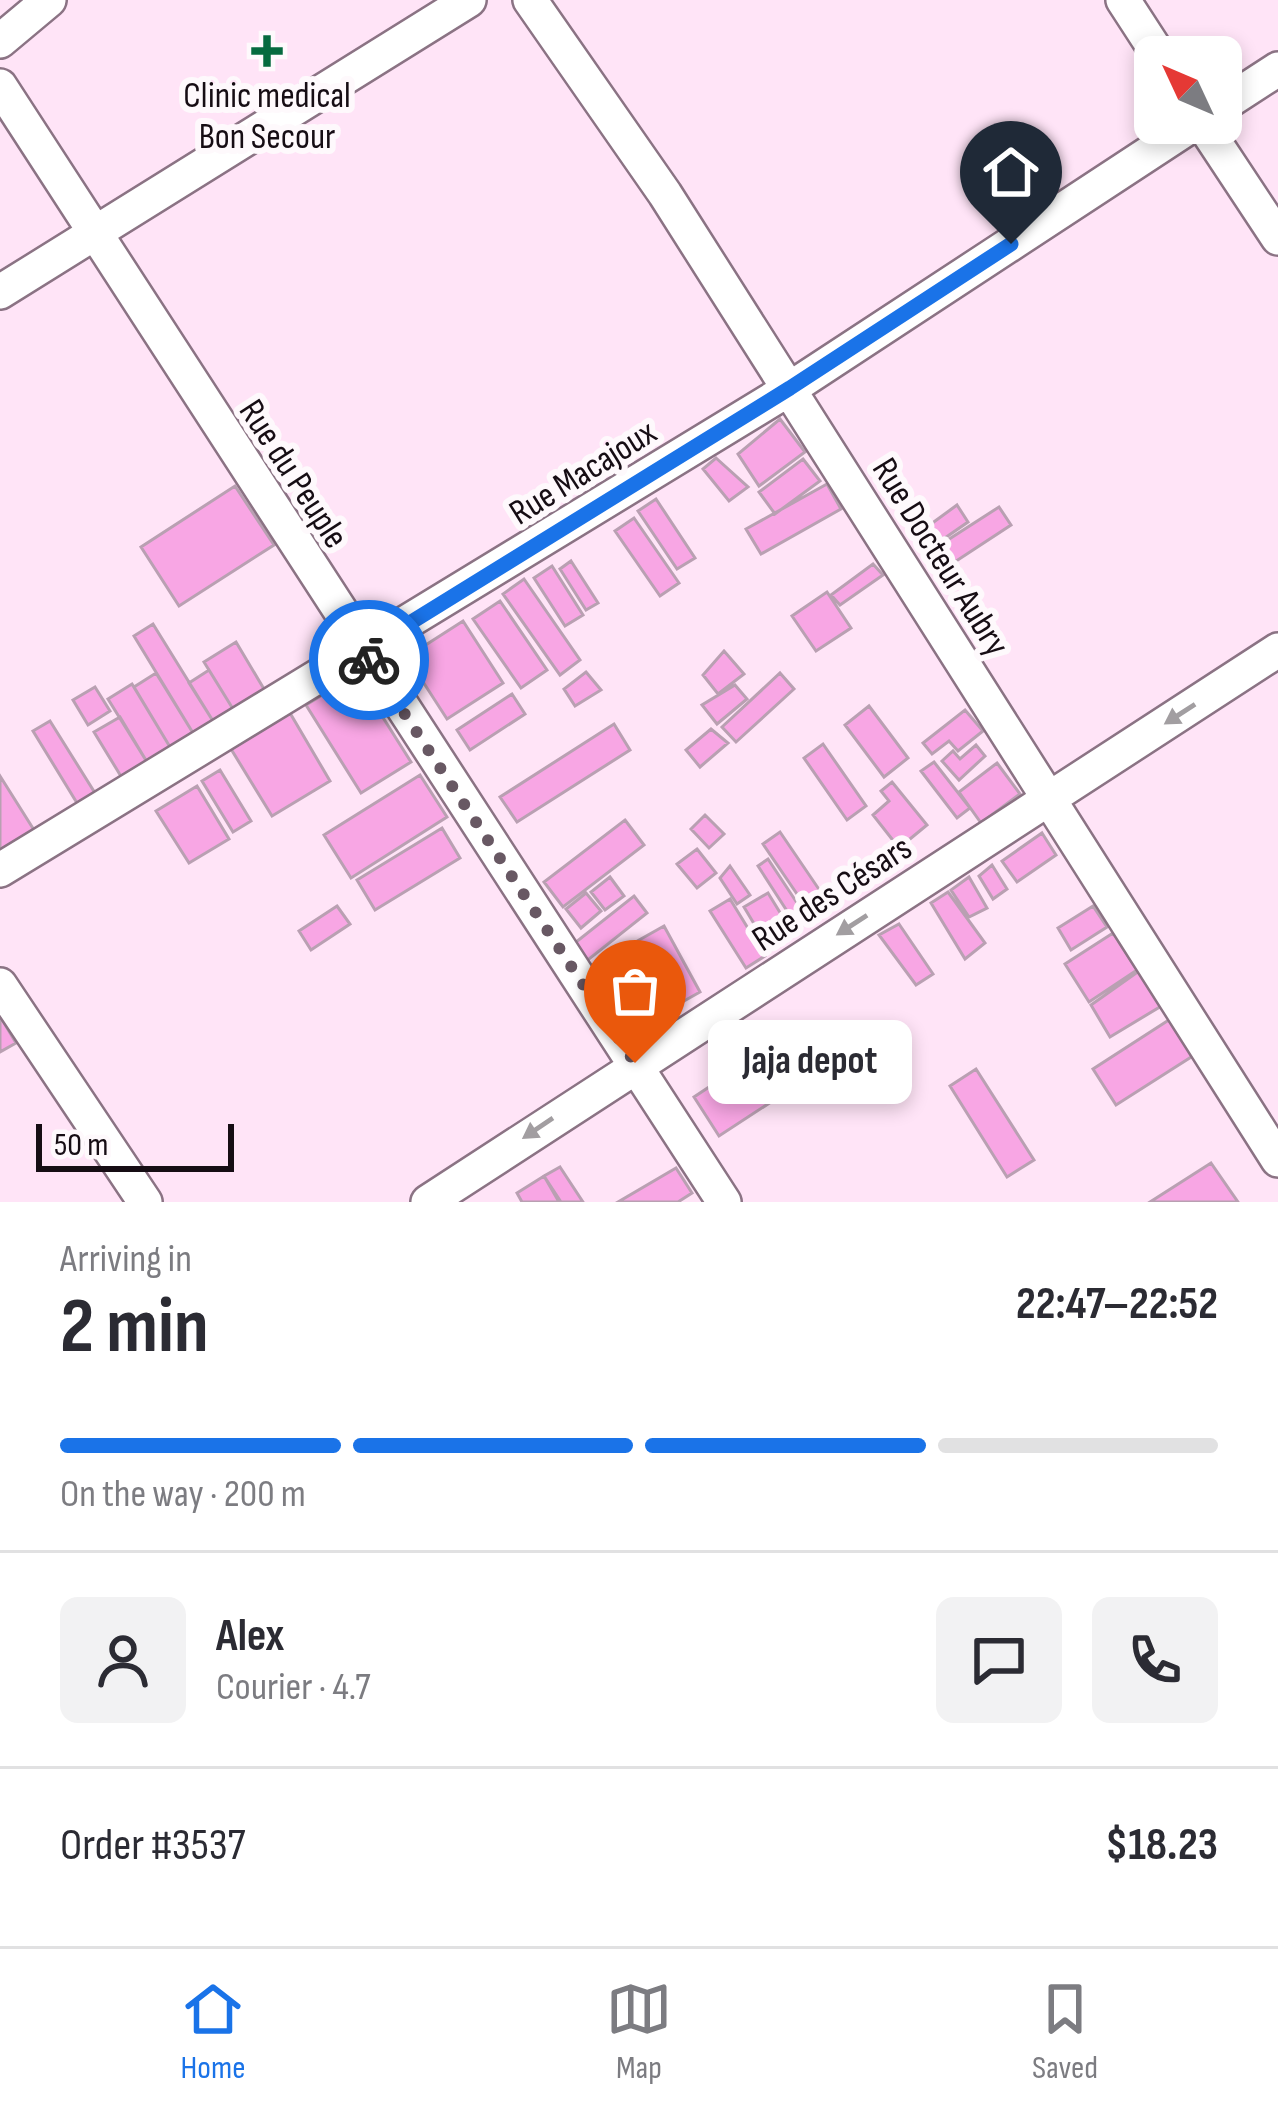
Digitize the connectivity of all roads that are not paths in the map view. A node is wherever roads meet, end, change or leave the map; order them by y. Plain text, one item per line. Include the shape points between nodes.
1 (49, 0) edge
2 (469, 0) edge
3 (530, 0) edge
4 (1123, 0) edge
5 (1146, 36) edge
6 (0, 41) edge
7 (1278, 69) edge
8 (0, 86) edge
9 (1242, 92) edge
10 (1166, 144) edge
11 (1213, 144) edge
12 (96, 233) junction
13 (1278, 238) edge
14 (0, 292) edge
15 (790, 388) junction
16 (1278, 650) edge
17 (363, 652) junction
18 (1048, 799) junction
19 (0, 870) edge
20 (0, 985) edge
21 (635, 1063) junction
22 (1278, 1160) edge
23 (146, 1202) edge
24 (428, 1202) edge
25 (724, 1202) edge

1 - 6 street
2 - 12 street
3 - 15 street, Rue Docteur Aubry
4 - 5 street
7 - 9 street
8 - 12 street, Rue du Peuple
10 - 15 street, Rue Macajoux
11 - 13 street
12 - 14 street
12 - 17 street, Rue du Peuple
15 - 17 street, Rue Macajoux
15 - 18 street, Rue Docteur Aubry
16 -> 18 street, Rue des Césars
17 - 19 street, Rue Macajoux
17 - 21 street, Rue du Peuple
18 -> 21 street, Rue des Césars
18 - 22 street, Rue Docteur Aubry
20 - 23 street
21 -> 24 street, Rue des Césars
21 - 25 street, Rue du Peuple

